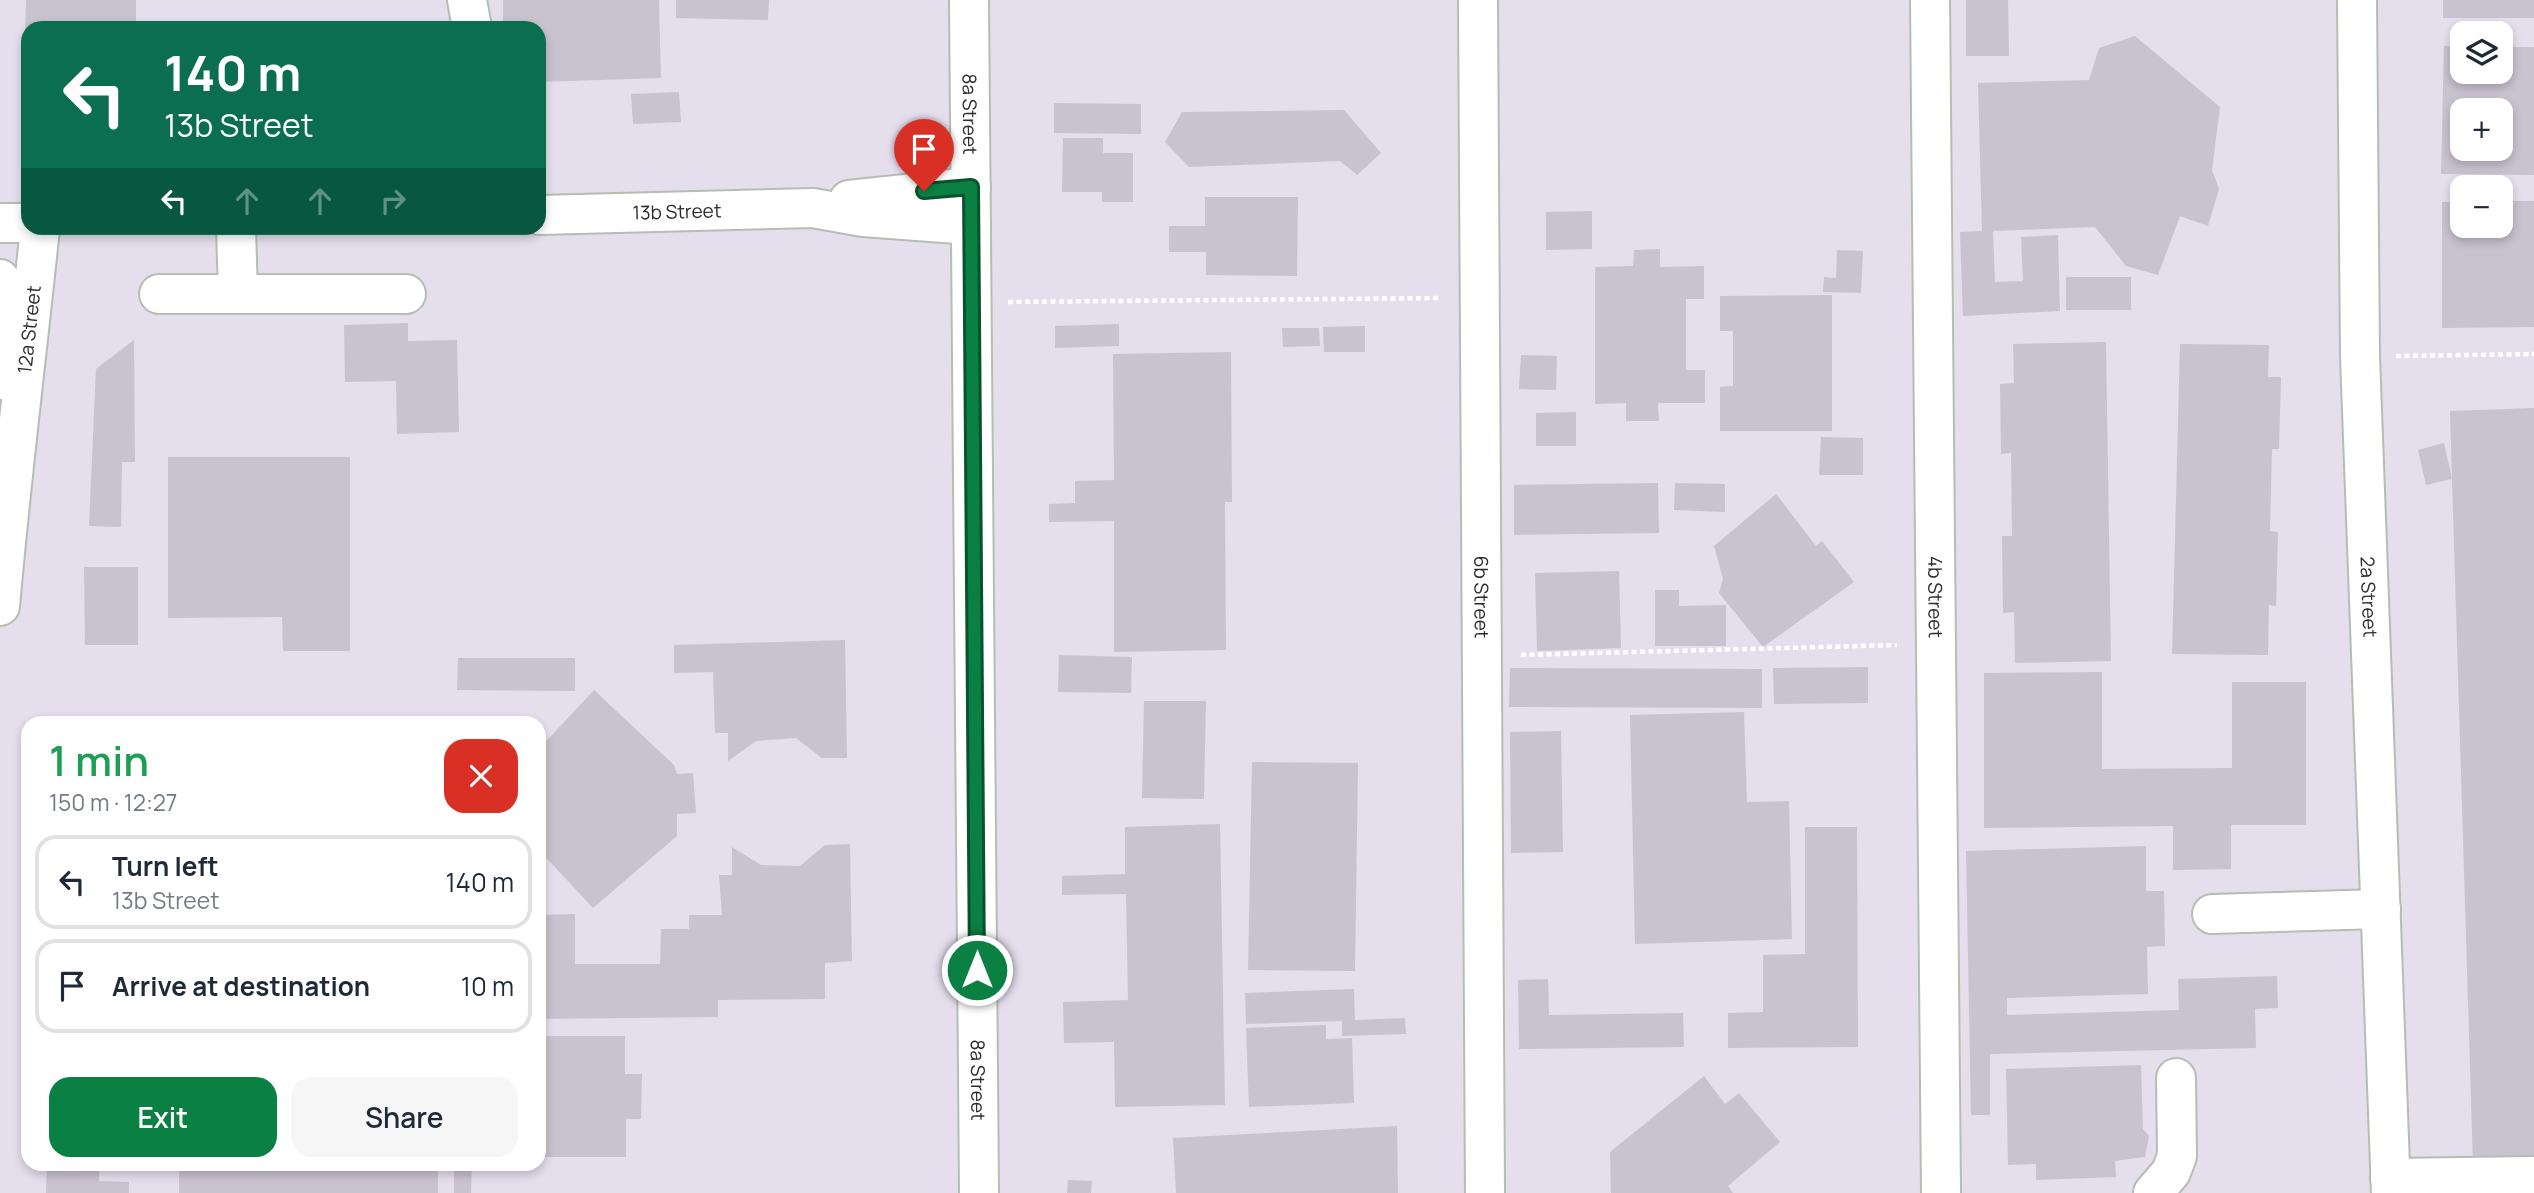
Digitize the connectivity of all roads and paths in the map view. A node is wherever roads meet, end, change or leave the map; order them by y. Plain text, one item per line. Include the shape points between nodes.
1 (461, 0) edge
2 (467, 0) edge
3 (969, 0) edge
4 (1478, 0) edge
5 (1930, 0) edge
6 (2357, 0) edge
7 (458, 21) edge
8 (471, 21) edge
9 (971, 187) junction
10 (817, 208) junction
11 (546, 215) edge
12 (0, 223) edge
13 (21, 223) edge
14 (971, 225) junction
15 (39, 235) edge
16 (236, 235) edge
17 (0, 279) edge
18 (159, 294) dead end
19 (237, 294) junction
20 (406, 294) dead end
21 (1480, 297) junction
22 (972, 302) junction
23 (2534, 354) edge
24 (2360, 356) junction
25 (16, 431) junction
26 (0, 606) edge
27 (1936, 644) junction
28 (1482, 656) junction
29 (2381, 909) junction
30 (2212, 914) dead end
31 (2176, 1078) dead end
32 (2534, 1177) edge
33 (2391, 1186) edge
34 (979, 1193) edge
35 (1485, 1193) edge
36 (1941, 1193) edge
37 (2153, 1193) edge

1 - 7 street
2 - 8 street
3 - 9 street, 8a Street
4 - 21 street, 6b Street
5 - 27 street, 4b Street
6 - 24 street, 2a Street
9 - 10 street, 13b Street via 862,198
9 - 14 street, 8a Street
10 - 11 street, 13b Street
10 - 14 street, 13b Street via 879,219
12 - 13 street
14 - 22 street, 8a Street
15 - 25 street, 12a Street
16 - 19 street
17 - 25 street, 12a Street via 6,371
18 - 19 street
19 - 20 street
21 - 22 path
21 - 28 street, 6b Street
22 - 34 street, 8a Street
23 - 24 path
24 - 29 street, 2a Street
25 - 26 street, 12a Street
27 - 28 path
27 - 36 street, 4b Street
28 - 35 street, 6b Street
29 - 30 street
29 - 33 street, 2a Street
31 - 37 street via 2177,1156 2171,1172
32 - 33 street

